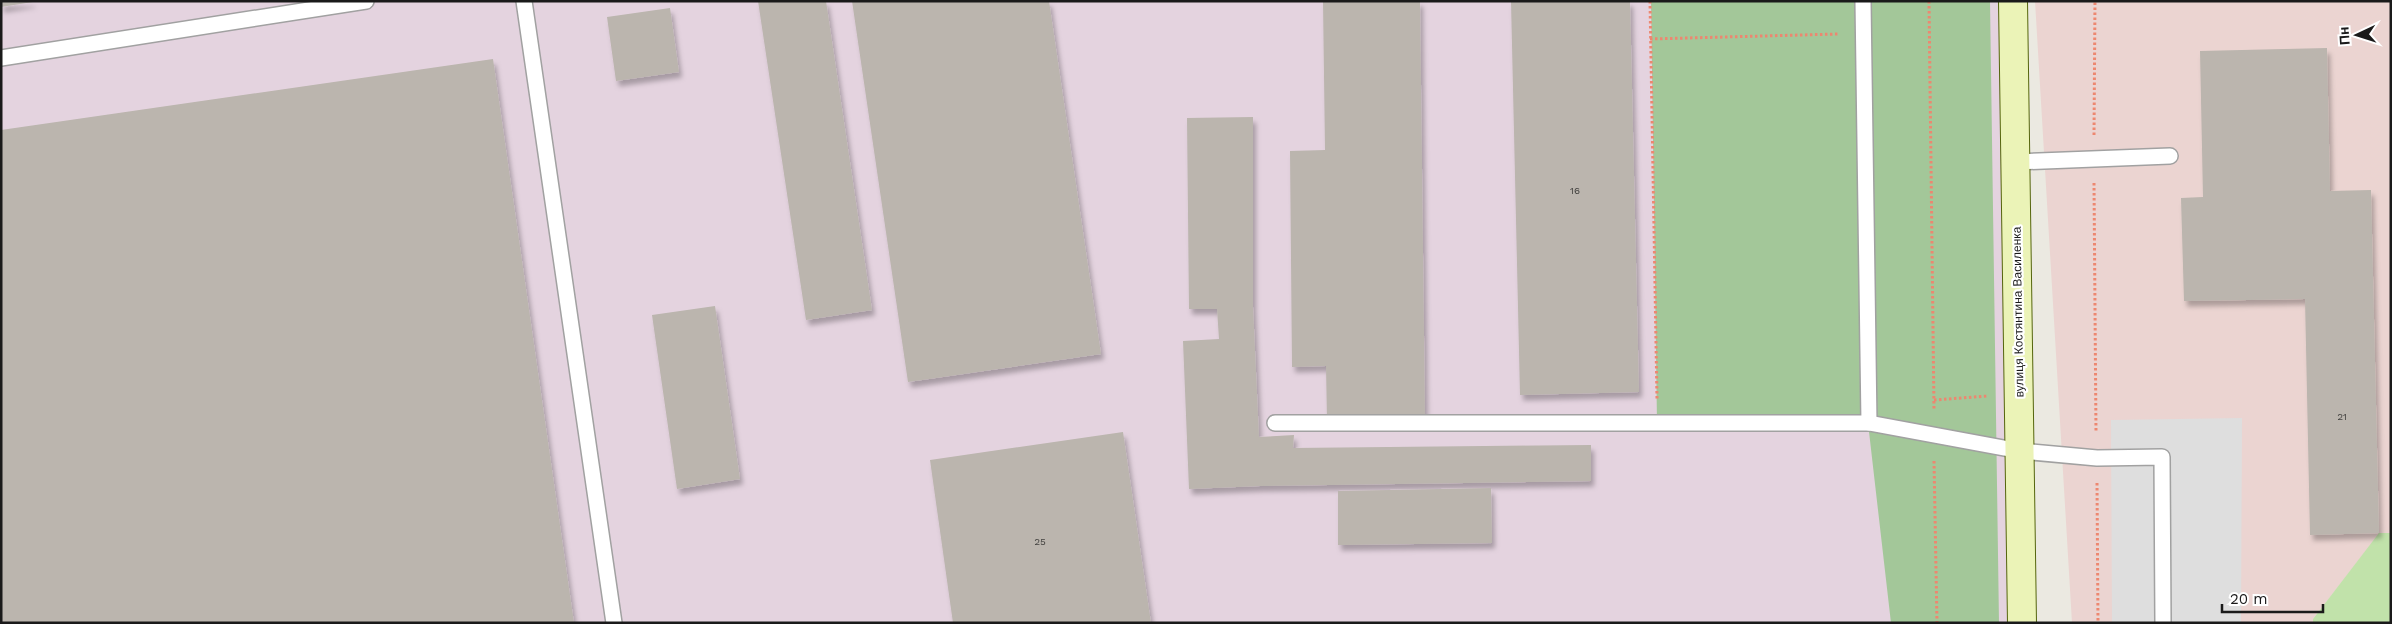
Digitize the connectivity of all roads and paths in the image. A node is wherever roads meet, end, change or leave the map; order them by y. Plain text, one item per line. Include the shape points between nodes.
1 (366, 1) edge
2 (524, 1) edge
3 (1650, 1) edge
4 (1863, 1) edge
5 (1929, 1) edge
6 (2013, 1) edge
7 (2094, 1) edge
8 (1864, 33) junction
9 (1650, 39) junction
10 (1, 58) edge
11 (2170, 156) dead end
12 (2094, 159) junction
13 (2016, 162) junction
14 (1997, 396) dead end
15 (1934, 400) junction
16 (1657, 422) junction
17 (1275, 423) dead end
18 (1869, 423) junction
19 (1934, 435) junction
20 (2020, 451) junction
21 (2097, 458) junction
22 (614, 623) edge
23 (1936, 623) edge
24 (2022, 623) edge
25 (2098, 623) edge
26 (2163, 623) edge

1 - 10 lane
2 - 22 lane
3 - 9 path
4 - 8 lane
5 - 15 path
6 - 13 street, вулиця Костянтина Василенка
7 - 12 path
8 - 9 path
8 - 18 lane
9 - 16 path
11 - 12 lane
12 - 13 lane
12 - 21 path
13 - 20 street, вулиця Костянтина Василенка
14 - 15 path
15 - 19 path
16 - 17 lane
16 - 18 lane
18 - 19 lane
19 - 20 lane
19 - 23 path
20 - 21 lane
20 - 24 street, вулиця Костянтина Василенка
21 - 25 path
21 - 26 lane via 2162,457

